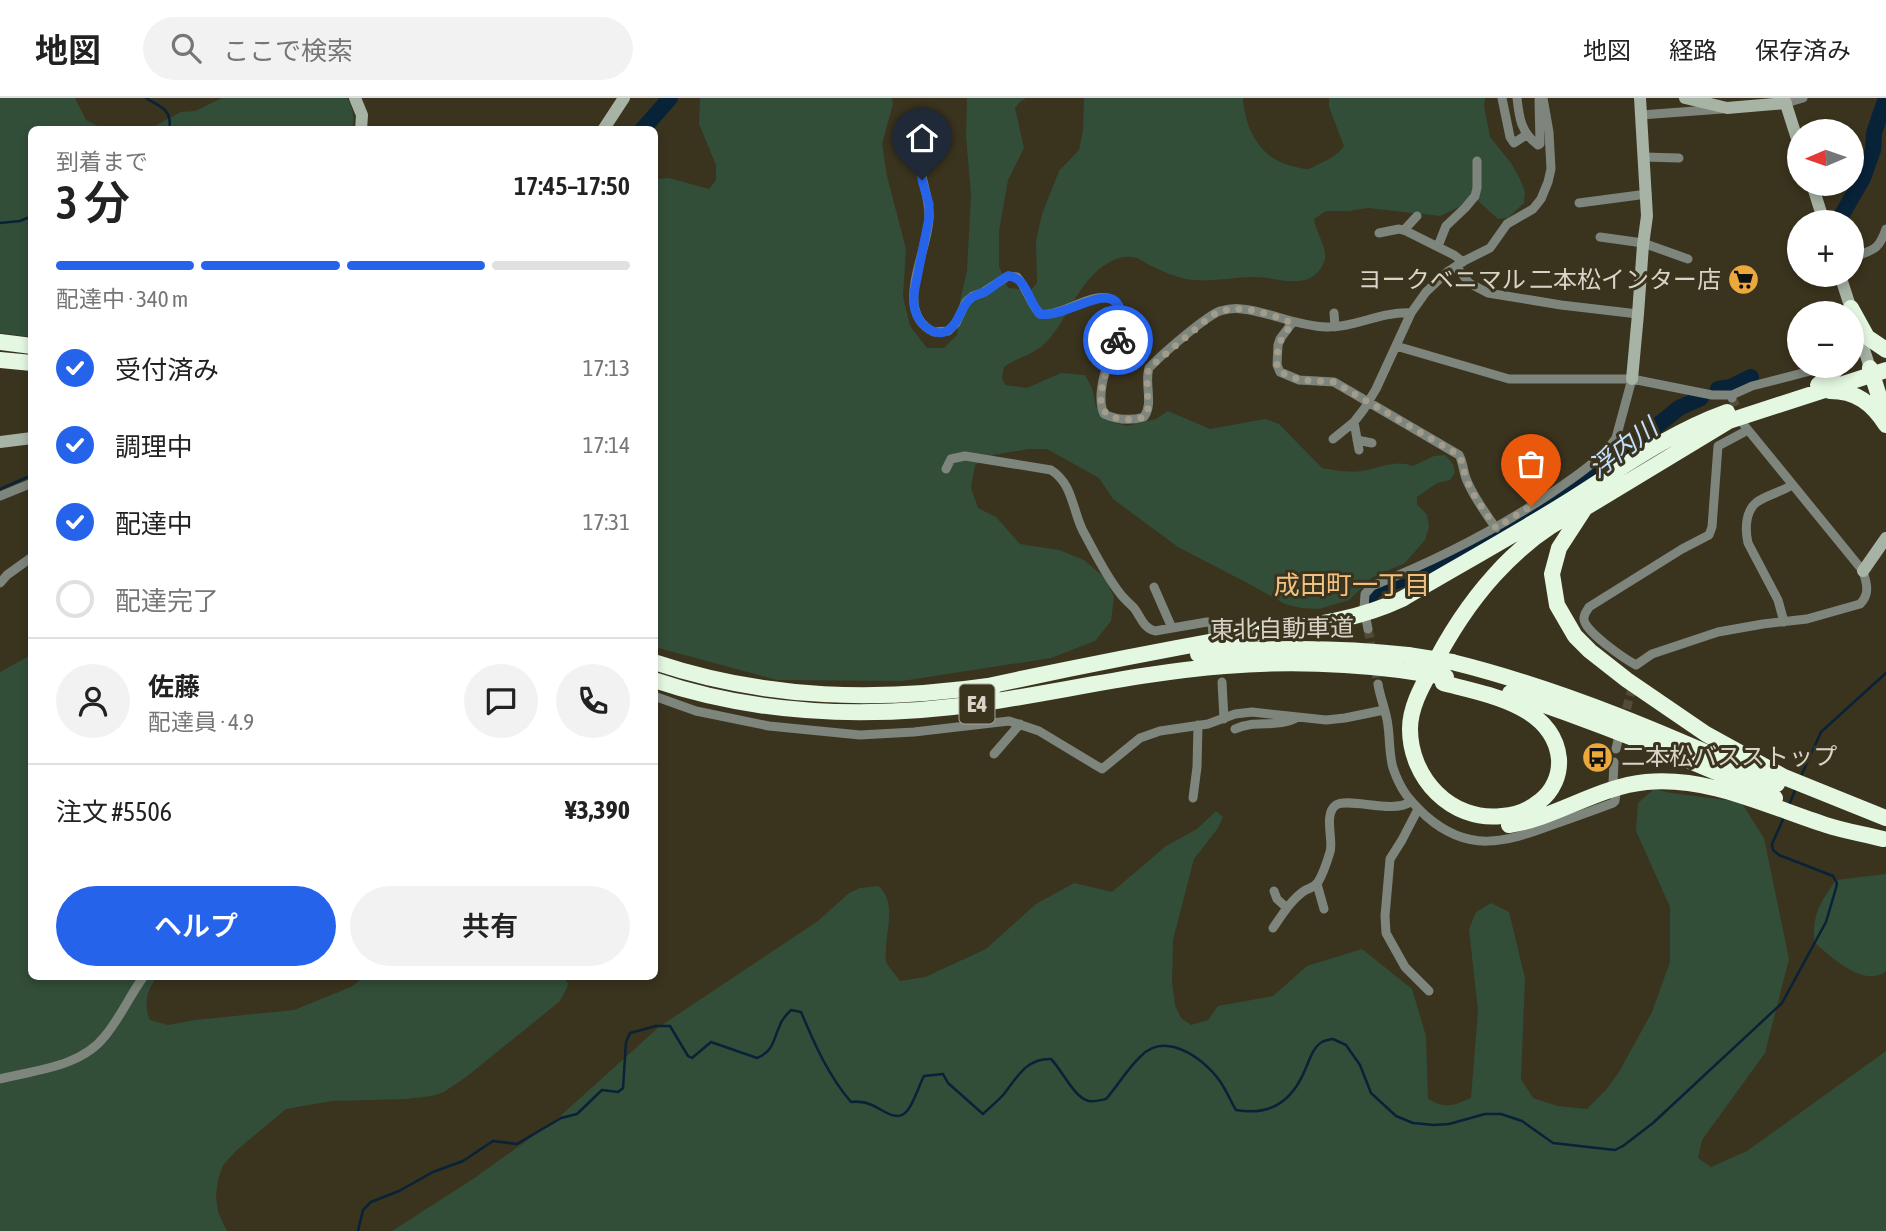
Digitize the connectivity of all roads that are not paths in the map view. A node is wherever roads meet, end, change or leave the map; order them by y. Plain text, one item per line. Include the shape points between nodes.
1 (355, 98) edge
2 (624, 98) edge
3 (1502, 98) edge
4 (1517, 98) edge
5 (1541, 98) edge
6 (1640, 98) edge
7 (1685, 98) edge
8 (1803, 98) edge
9 (1785, 101) edge
10 (1727, 108) junction
11 (1641, 115) junction
12 (1791, 119) edge
13 (361, 126) edge
14 (606, 126) edge
15 (1526, 135) junction
16 (1644, 157) junction
17 (1679, 158) dead end
18 (1477, 161) dead end
19 (920, 165) dead end
20 (1647, 194) junction
21 (1579, 203) dead end
22 (1417, 216) dead end
23 (1886, 229) edge
24 (1404, 230) junction
25 (1379, 233) dead end
26 (1600, 237) dead end
27 (1643, 243) junction
28 (1438, 246) junction
29 (1864, 253) edge
30 (1688, 259) dead end
31 (1459, 264) junction
32 (1334, 313) dead end
33 (1411, 313) junction
34 (1638, 314) junction
35 (1292, 323) junction
36 (1335, 327) junction
37 (1864, 332) edge
38 (0, 342) edge
39 (1864, 342) edge
40 (28, 345) edge
41 (1396, 346) junction
42 (1886, 350) edge
43 (0, 360) edge
44 (28, 363) edge
45 (1886, 363) edge
46 (1876, 371) edge
47 (1823, 378) edge
48 (1632, 379) junction
49 (1819, 381) junction
50 (1368, 402) junction
51 (1886, 418) edge
52 (1354, 422) junction
53 (1886, 425) edge
54 (28, 438) edge
55 (1333, 439) dead end
56 (1357, 440) junction
57 (0, 442) edge
58 (1372, 443) dead end
59 (1359, 450) dead end
60 (946, 469) dead end
61 (28, 485) edge
62 (1792, 485) junction
63 (0, 496) edge
64 (1585, 508) junction
65 (1532, 523) junction
66 (1496, 528) junction
67 (1886, 538) edge
68 (28, 560) edge
69 (1863, 571) junction
70 (0, 583) edge
71 (1154, 587) dead end
72 (1364, 608) dead end
73 (1366, 619) dead end
74 (1784, 622) junction
75 (1172, 628) junction
76 (1367, 629) tunnel mouth
77 (1213, 635) dead end
78 (658, 663) edge
79 (1636, 665) junction
80 (1447, 674) junction
81 (1634, 678) tunnel mouth
82 (658, 681) edge
83 (1222, 682) dead end
84 (1378, 684) tunnel mouth
85 (988, 686) junction
86 (658, 697) edge
87 (1384, 710) junction
88 (1300, 716) junction
89 (1224, 719) junction
90 (1020, 724) junction
91 (1198, 725) junction
92 (1235, 729) dead end
93 (995, 754) dead end
94 (1614, 762) dead end
95 (1613, 783) dead end
96 (1616, 793) dead end
97 (1193, 798) dead end
98 (1414, 805) junction
99 (1886, 818) edge
100 (1885, 835) edge
101 (1317, 884) junction
102 (1275, 891) dead end
103 (1287, 908) junction
104 (1324, 909) dead end
105 (1273, 928) dead end
106 (141, 980) edge
107 (1429, 991) dead end
108 (0, 1079) edge

1 - 13 street
2 - 14 street
3 - 15 street via 1510,137 1514,143
4 - 15 street
5 - 15 street via 1540,144
5 - 31 street via 1551,169 1541,198 1533,209 1507,224 1490,248
6 - 11 street
7 - 10 street
8 - 9 street
9 - 10 street
9 - 12 street
10 - 11 street
11 - 16 street
16 - 17 street
16 - 20 street
18 - 28 street via 1475,196 1446,226
19 - 35 street via 929,204 914,293 914,309 922,324 934,332 948,331 967,302 1008,276 1021,281 1040,314 1098,298 1112,299 1119,309 1120,325 1104,377 1102,411 1107,415 1128,420 1144,417 1149,407 1149,368 1219,311 1244,309
20 - 21 street
20 - 27 street
22 - 24 street
23 - 29 street via 1881,244
24 - 25 street
24 - 28 street
26 - 27 street
27 - 30 street
27 - 34 street
28 - 31 street via 1454,255
31 - 33 street via 1426,292
31 - 34 street via 1469,283 1488,293
32 - 36 street
33 - 36 street
33 - 41 street
34 - 48 street
35 - 36 street
35 - 50 street via 1278,345 1280,372 1299,380 1334,382
37 - 42 highway
38 - 40 highway
39 - 46 street
41 - 48 street via 1509,379
41 - 50 street
43 - 44 highway
45 - 46 highway
46 - 49 highway
46 - 51 highway
47 - 49 highway
48 - 49 street via 1732,397 1752,386
48 - 66 street via 1610,446 1570,480
49 - 53 highway via 1858,396
49 - 64 highway via 1729,421
49 - 65 highway via 1698,423 1643,452
50 - 52 street
50 - 66 street via 1459,455 1469,487
52 - 55 street
52 - 56 street
54 - 57 street
56 - 58 street
56 - 59 street
60 - 75 street via 951,459 965,456 1051,470 1061,476 1082,528 1118,591 1149,629
61 - 63 street
62 - 69 street
62 - 74 street via 1750,510 1746,535 1779,600
62 - 79 street via 1746,427 1718,446 1709,535 1589,607 1584,618 1590,630
64 - 80 highway via 1535,538 1489,581 1446,639 1411,717 1412,752 1424,778 1447,802 1472,814 1497,817 1521,812 1542,800 1559,768 1550,733 1520,707
64 - 99 highway via 1559,548 1552,575 1557,605 1575,636 1627,680 1706,734 1784,776
65 - 85 highway via 1402,599 1360,616
65 - 100 highway via 1455,610 1404,706 1402,737 1407,765 1419,788 1438,807 1461,820 1498,826 1527,822 1617,787 1684,782 1829,827
66 - 72 street via 1372,586 1365,594
67 - 69 street
68 - 70 street
69 - 74 street via 1867,595 1860,604
71 - 75 street
73 - 76 street
74 - 79 street via 1718,632 1652,654
75 - 77 street via 1207,622 1212,623
78 - 85 highway, 東北自動車道 / E4 via 723,682 800,694 913,695
79 - 81 street
80 - 82 highway, 東北自動車道 / E4, bridge via 1268,663 1185,670 990,702 872,713 757,705
80 - 85 highway, 東北自動車道 / E4, bridge via 1408,655 1312,648 1185,655
80 - 100 highway, 東北自動車道 / E4 via 1503,675 1574,699 1640,724
83 - 89 street
84 - 87 street
86 - 90 street via 769,726 860,735 997,722
87 - 88 street via 1326,720
87 - 98 street via 1391,762
88 - 89 street via 1245,712
88 - 92 street via 1289,723 1245,724
89 - 91 street
90 - 91 street via 1046,734 1102,769 1140,738
90 - 93 street
91 - 97 street
94 - 95 street
96 - 98 street via 1613,803 1494,842 1453,835
98 - 101 street via 1337,804 1329,826 1332,846
98 - 107 street via 1390,859 1386,933 1405,967
101 - 103 street
101 - 104 street
102 - 103 street
103 - 105 street
106 - 108 street via 93,1049 65,1063

